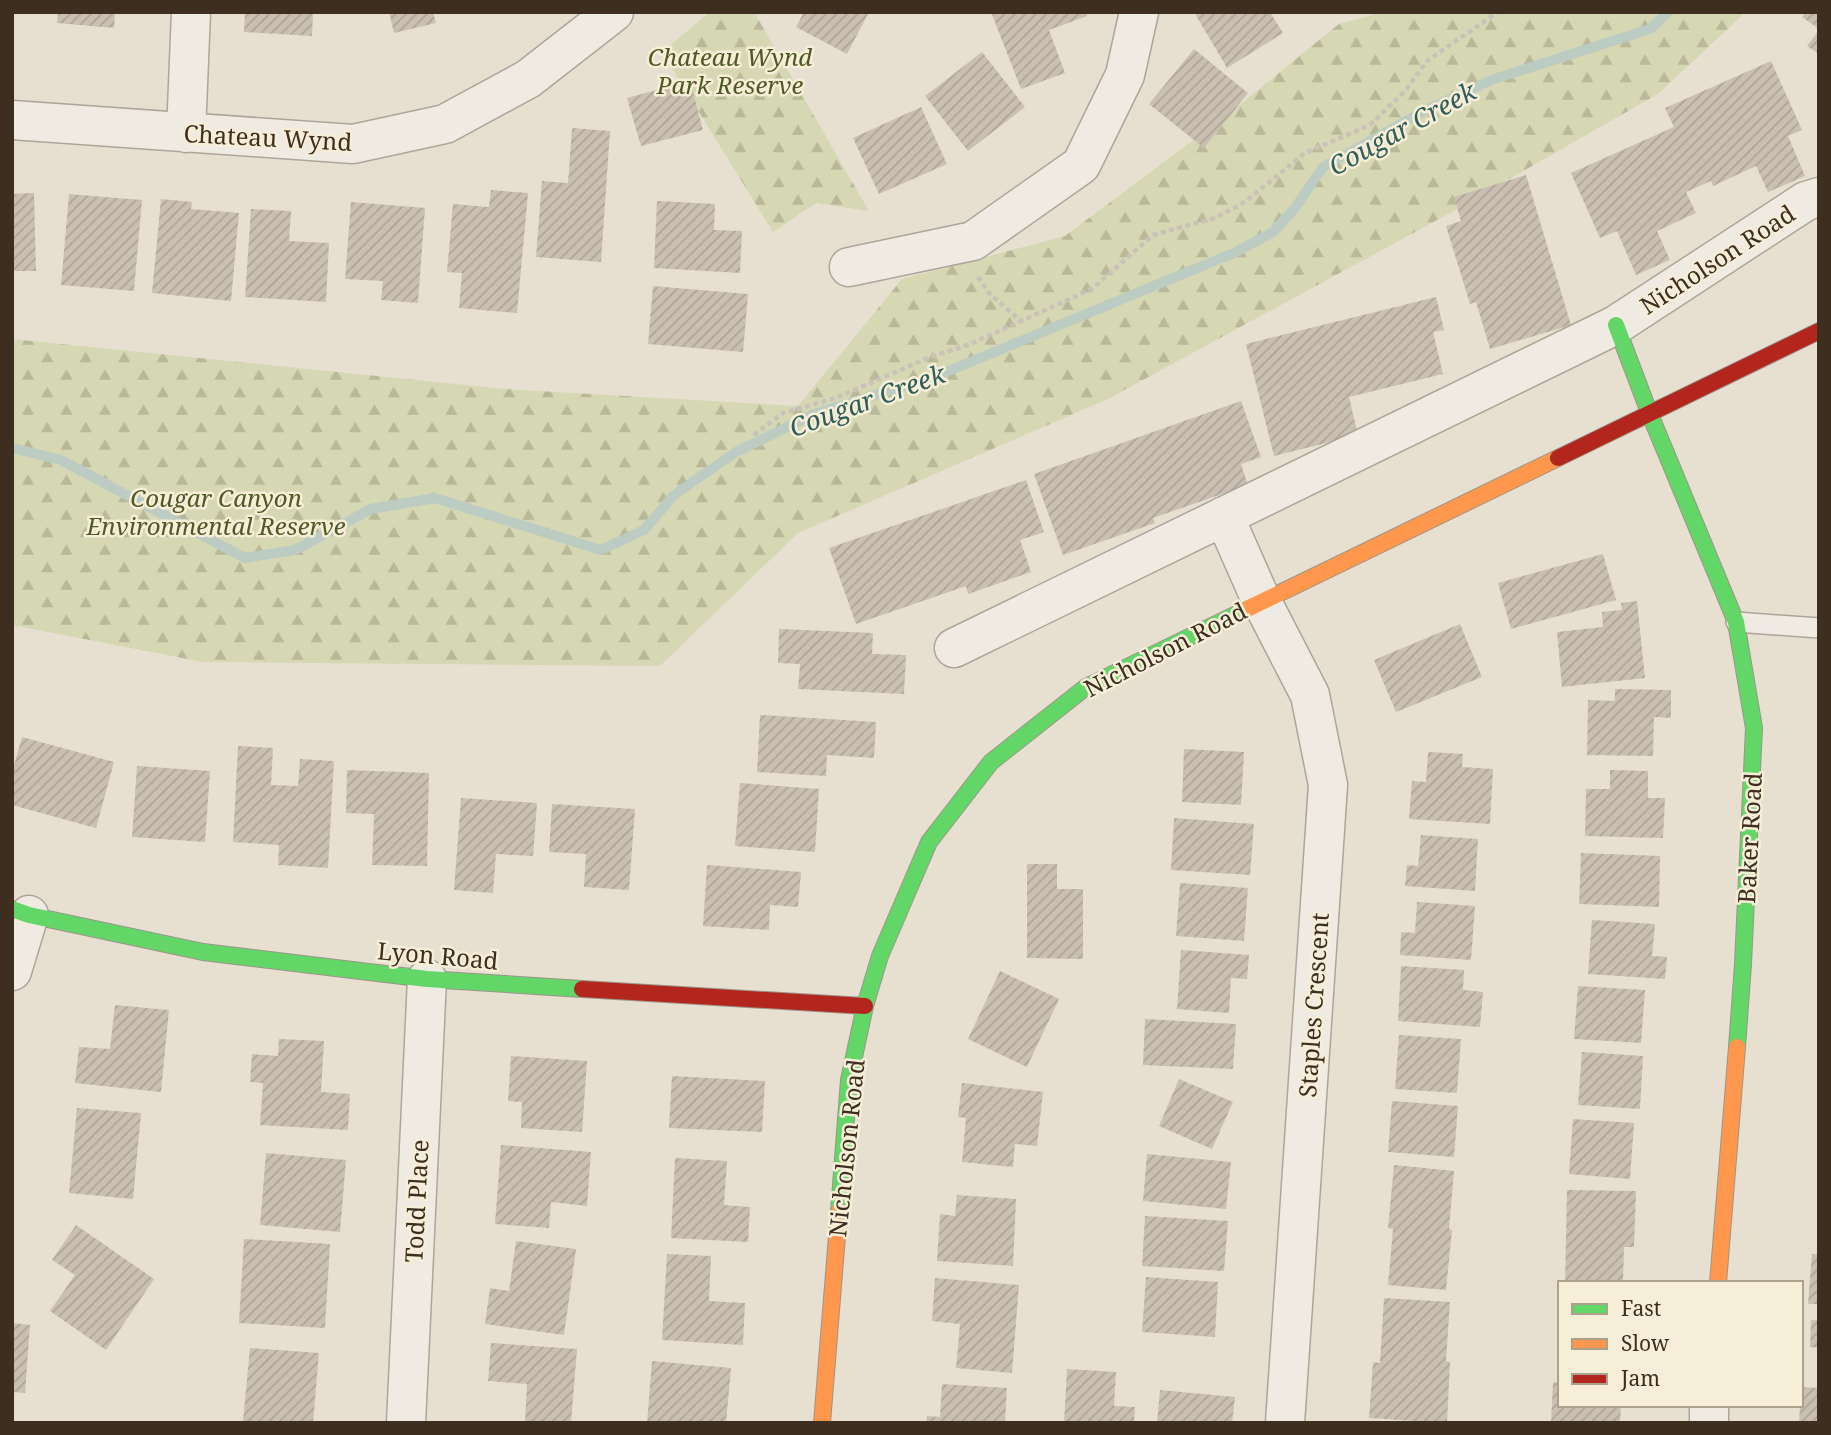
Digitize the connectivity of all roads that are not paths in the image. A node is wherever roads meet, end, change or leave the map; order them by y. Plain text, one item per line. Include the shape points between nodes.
1 (191, 12) edge
2 (614, 12) edge
3 (1139, 12) edge
4 (12, 120) edge
5 (186, 133) junction
6 (1819, 197) edge
7 (849, 267) dead end
8 (1616, 325) junction
9 (1819, 331) edge
10 (1649, 412) junction
11 (1224, 516) junction
12 (1261, 600) junction
13 (1736, 622) junction
14 (1819, 628) edge
15 (954, 648) dead end
16 (21, 912) edge
17 (12, 971) edge
18 (427, 979) junction
19 (865, 1006) junction
20 (1718, 1281) edge
21 (406, 1423) edge
22 (822, 1423) edge
23 (1285, 1423) edge

1 - 5 street
2 - 5 street, Chateau Wynd via 528,79 444,124 353,144
3 - 7 street via 1125,75 1081,165 973,241
4 - 5 street, Chateau Wynd
6 - 8 street, Nicholson Road via 1806,201
8 - 10 street, Nicholson Road
8 - 11 street, Nicholson Road
9 - 10 street, Nicholson Road
10 - 12 street, Nicholson Road
10 - 13 street, Baker Road
11 - 12 street, Nicholson Road
11 - 15 street, Nicholson Road
12 - 19 street, Nicholson Road via 1086,687 991,762 929,842 880,956
12 - 23 street, Staples Crescent via 1310,695 1328,785
13 - 14 lane
13 - 20 street, Baker Road via 1754,729 1743,964
16 - 17 street
16 - 18 street, Lyon Road via 203,952
18 - 19 street, Lyon Road
18 - 21 street, Todd Place
19 - 22 street, Nicholson Road via 849,1080

